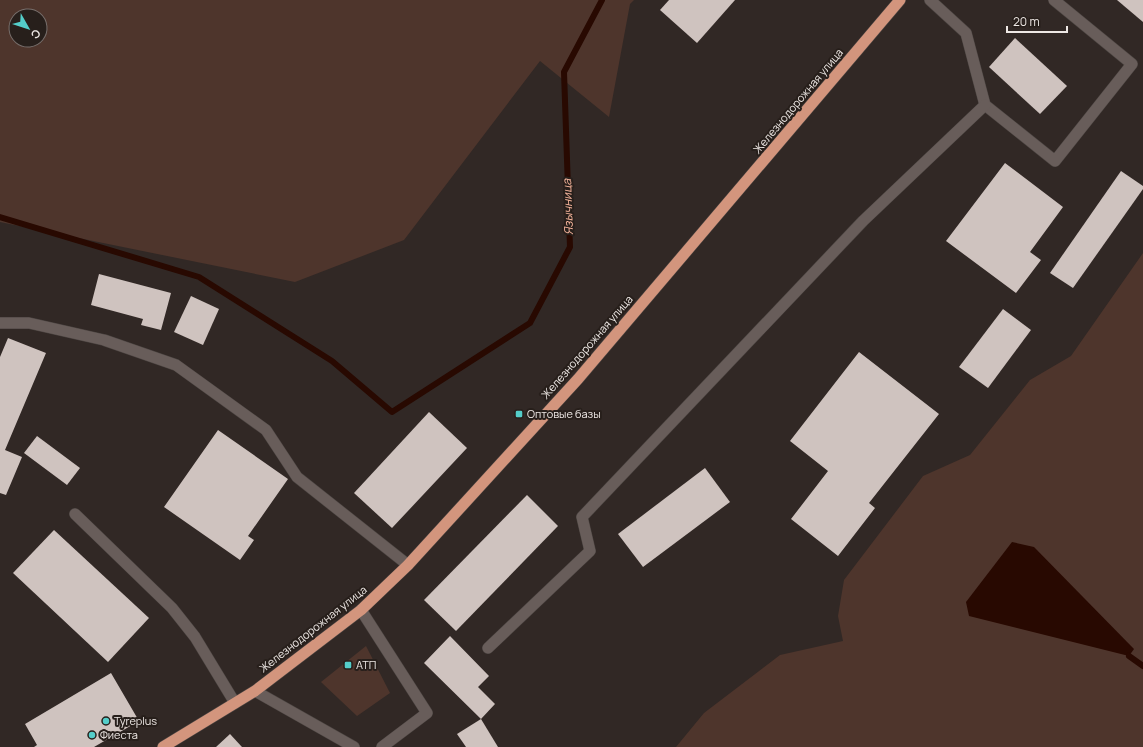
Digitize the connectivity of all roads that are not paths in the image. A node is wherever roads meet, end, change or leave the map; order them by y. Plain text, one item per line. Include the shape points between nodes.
1 (900, 0) edge
2 (930, 0) edge
3 (1054, 0) edge
4 (985, 105) junction
5 (0, 323) edge
6 (75, 514) dead end
7 (408, 565) junction
8 (361, 610) junction
9 (488, 648) dead end
10 (255, 691) junction
11 (235, 703) junction
12 (163, 747) edge
13 (354, 747) edge
14 (382, 747) edge

1 - 7 highway, Железнодорожная улица via 578,379
2 - 4 lane via 966,33
3 - 4 lane via 1132,64 1055,161
4 - 9 lane via 863,222 582,517 590,551
5 - 7 lane via 29,323 104,340 176,365 266,430 297,477
6 - 11 lane via 172,608 195,637
7 - 8 highway, Железнодорожная улица
8 - 10 highway, Железнодорожная улица
8 - 14 lane via 427,713
10 - 11 highway, Железнодорожная улица
10 - 13 lane
11 - 12 highway, Железнодорожная улица

